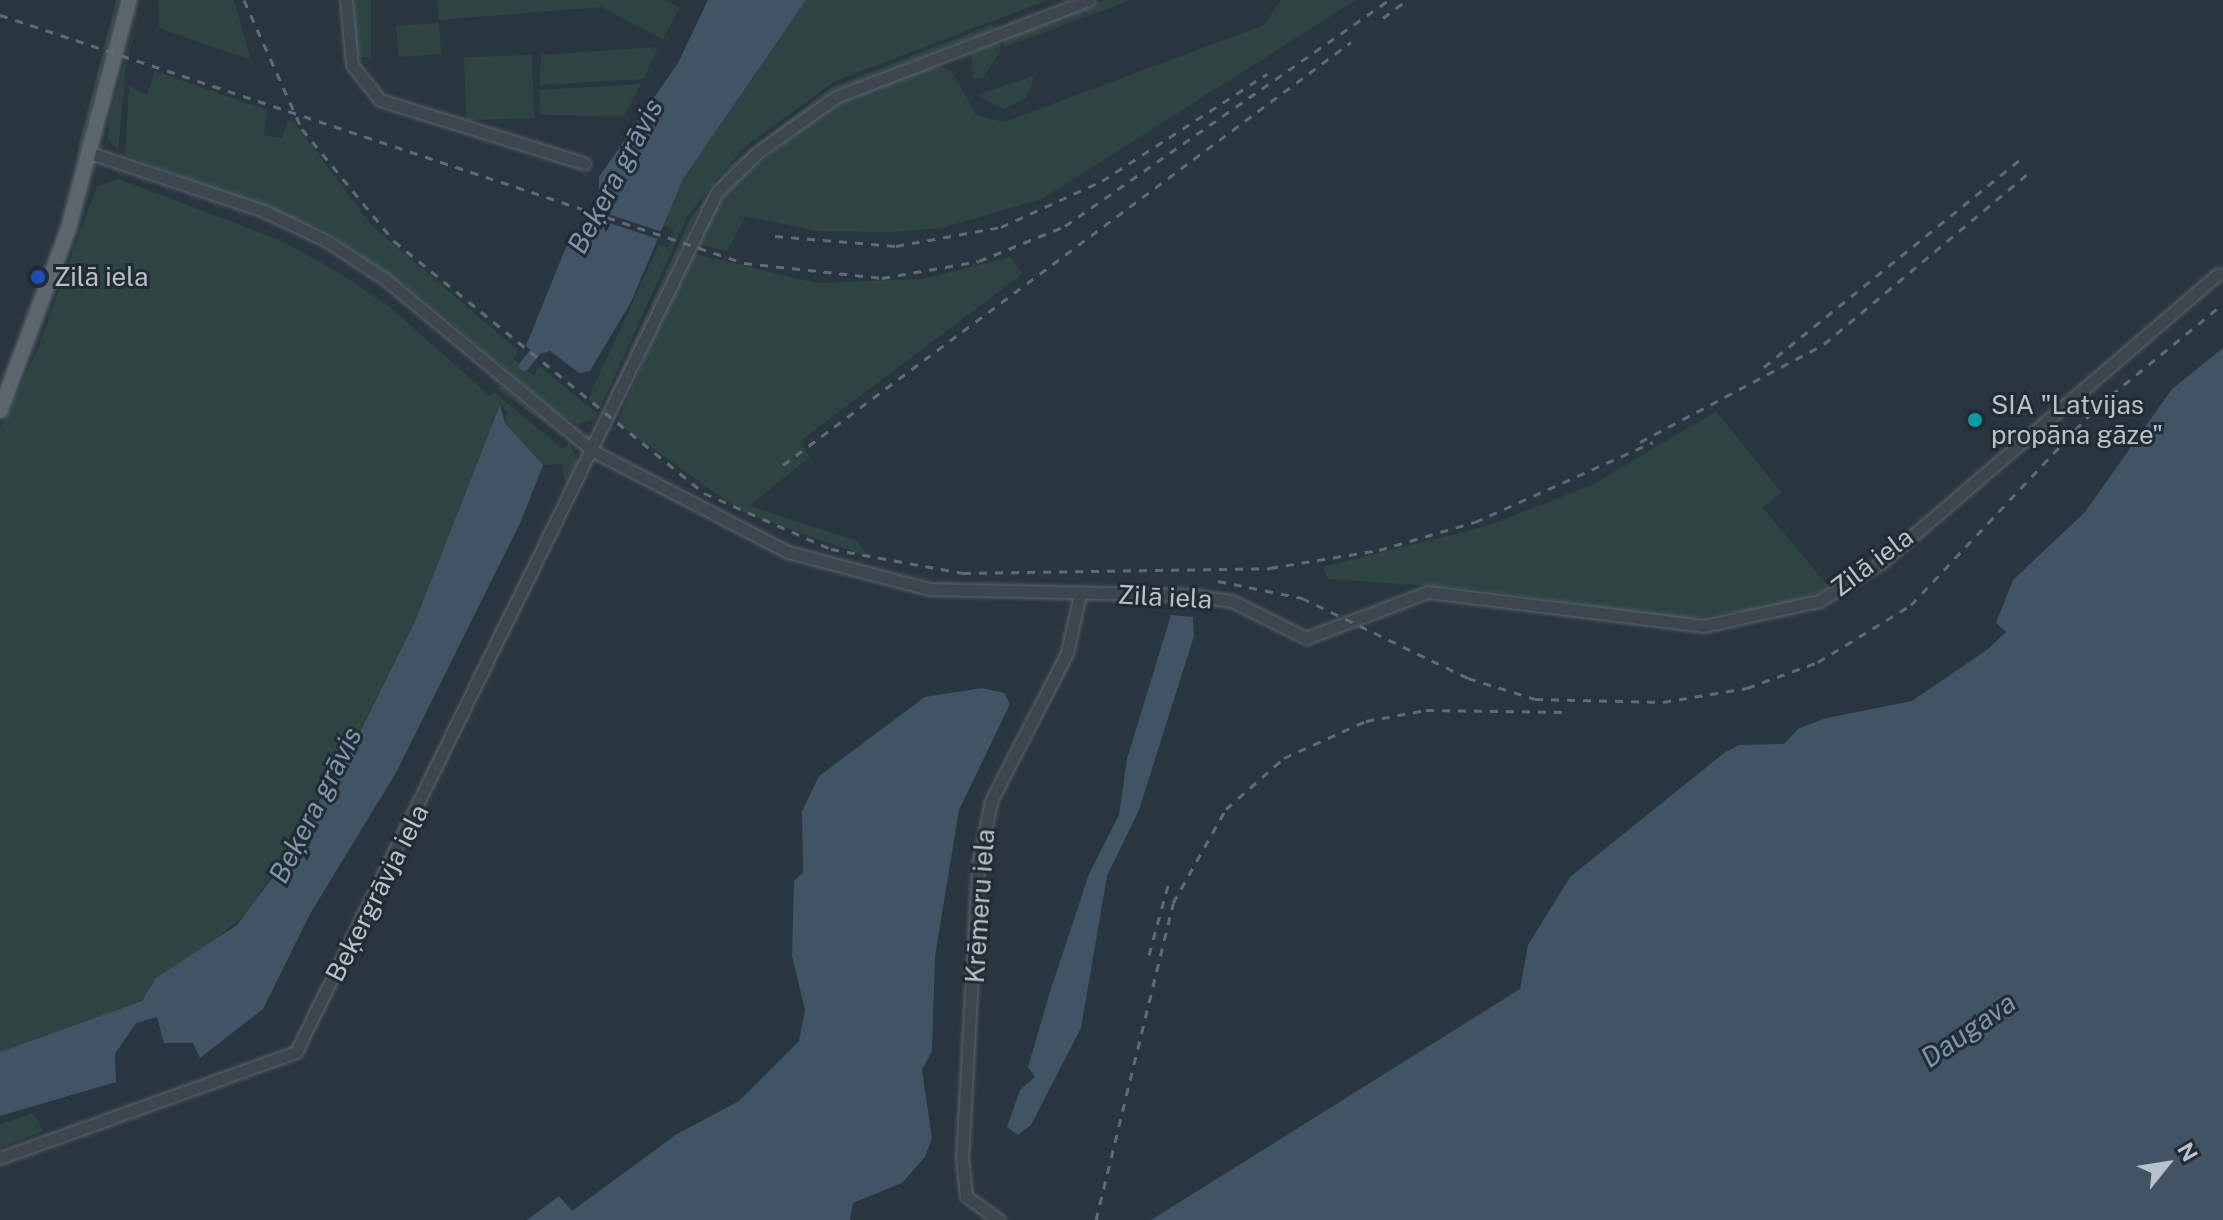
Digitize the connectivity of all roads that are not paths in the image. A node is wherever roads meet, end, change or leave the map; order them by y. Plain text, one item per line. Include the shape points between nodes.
1 (129, 0) edge
2 (346, 0) edge
3 (1089, 0) edge
4 (90, 153) junction
5 (584, 163) dead end
6 (2218, 274) dead end
7 (0, 411) edge
8 (593, 451) junction
9 (1080, 594) junction
10 (0, 1158) edge
11 (999, 1220) edge

1 - 4 main road
2 - 5 street via 352,65 380,100
3 - 8 street, Beķergrāvja iela via 836,97 737,170 694,229 647,347
4 - 7 main road via 52,281
4 - 8 street, Zilā iela via 264,211 337,247
6 - 9 street, Zilā iela via 1882,562 1792,610 1703,626 1428,592 1306,638 1232,601
8 - 9 street, Zilā iela via 713,518 826,566 929,589
8 - 10 street, Beķergrāvja iela via 296,1052
9 - 11 street, Krēmeru iela via 1067,653 991,801 978,865 962,1159 966,1196

